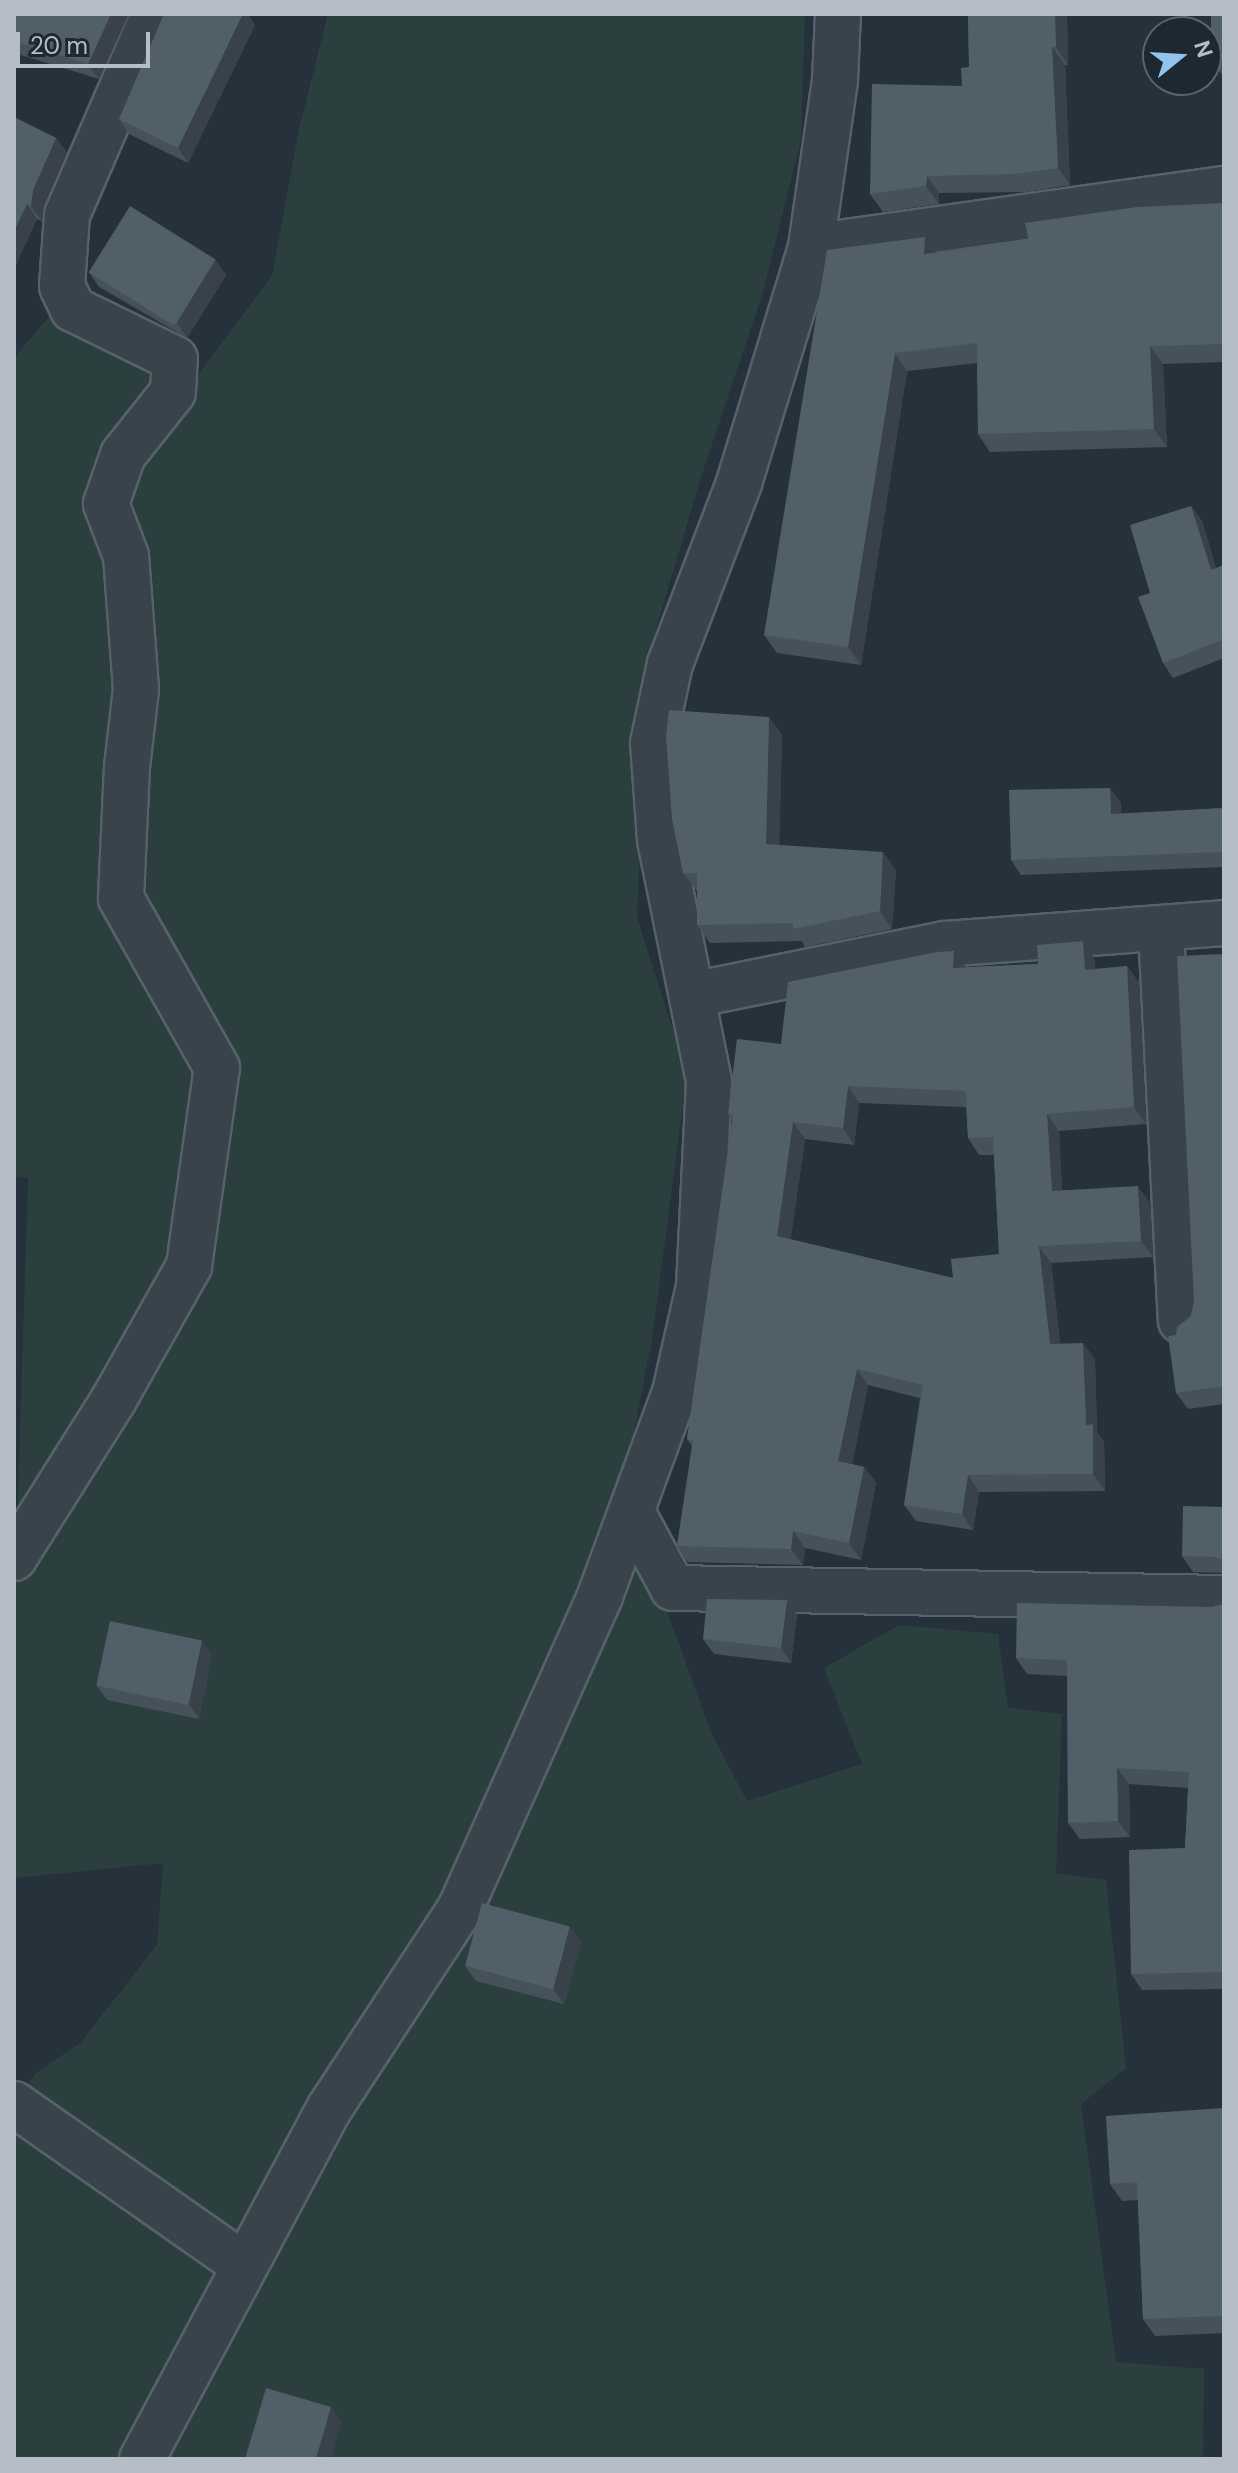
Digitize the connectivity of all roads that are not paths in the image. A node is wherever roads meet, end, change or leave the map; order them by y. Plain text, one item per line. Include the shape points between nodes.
1 (154, 14) edge
2 (838, 14) edge
3 (1224, 189) edge
4 (811, 247) junction
5 (1224, 923) edge
6 (1161, 930) junction
7 (692, 995) junction
8 (1181, 1320) edge
9 (632, 1512) junction
10 (14, 1558) edge
11 (1224, 1598) edge
12 (14, 2104) edge
13 (244, 2265) junction
14 (142, 2459) edge

1 - 10 street via 67,215 62,286 73,309 175,359 173,392 123,455 106,504 126,556 136,689 121,898 217,1068 189,1266 113,1401
2 - 4 street via 835,80
3 - 4 street
4 - 7 street via 739,483 670,664 653,743 660,840
5 - 6 street
6 - 7 street via 945,944
6 - 8 street
7 - 9 street via 709,1081 699,1286 675,1392
9 - 11 street via 673,1588
9 - 13 street via 600,1596 461,1907 329,2109
12 - 13 street
13 - 14 street

